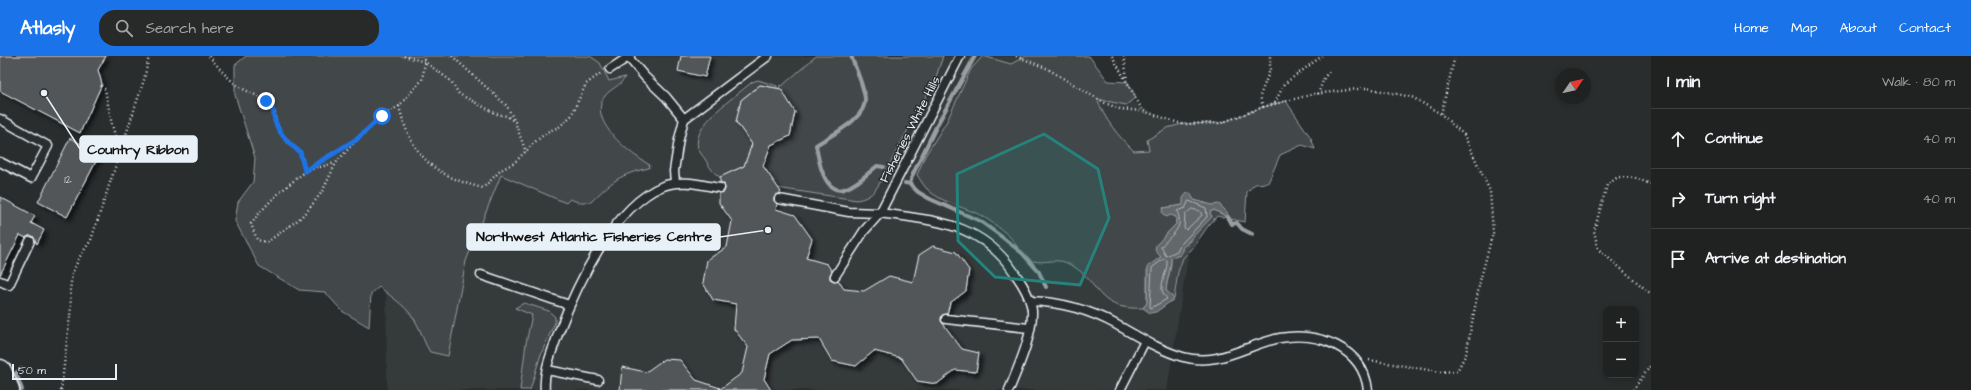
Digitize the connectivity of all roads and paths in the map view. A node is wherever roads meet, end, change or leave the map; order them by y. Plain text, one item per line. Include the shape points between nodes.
1 (149, 56) edge
2 (209, 56) edge
3 (404, 56) edge
4 (423, 56) edge
5 (452, 56) edge
6 (628, 56) edge
7 (768, 56) edge
8 (960, 56) edge
9 (1016, 56) edge
10 (1112, 56) edge
11 (1124, 56) edge
12 (1270, 56) edge
13 (1322, 56) edge
14 (1455, 56) edge
15 (425, 62) junction
16 (610, 69) joint
17 (1330, 70) dead end
18 (1128, 82) junction
19 (101, 86) dead end
20 (1318, 94) junction
21 (1274, 104) junction
22 (399, 106) junction
23 (1263, 107) junction
24 (1143, 111) junction
25 (1441, 114) junction
26 (0, 119) edge
27 (684, 119) junction
28 (515, 122) junction
29 (357, 139) junction
30 (526, 152) junction
31 (120, 153) junction
32 (0, 162) edge
33 (336, 163) junction
34 (305, 171) junction
35 (675, 182) junction
36 (1651, 184) edge
37 (720, 188) dead end
38 (779, 199) dead end
39 (880, 213) junction
40 (30, 240) dead end
41 (481, 275) dead end
42 (835, 276) dead end
43 (0, 281) edge
44 (1651, 294) edge
45 (1030, 301) junction
46 (569, 305) junction
47 (946, 319) dead end
48 (1029, 328) junction
49 (1145, 341) junction
50 (1355, 358) junction
51 (1651, 365) edge
52 (547, 370) junction
53 (0, 371) edge
54 (598, 380) dead end
55 (8, 390) edge
56 (61, 390) edge
57 (546, 390) edge
58 (1009, 390) edge
59 (1120, 390) edge
60 (1368, 390) edge
61 (1632, 390) edge

1 - 31 path via 144,80
2 - 34 path via 225,75 266,101 274,109 276,125 300,152
3 - 15 path
4 - 15 path
5 - 28 path via 507,106
6 - 16 lane
6 - 27 lane
7 - 27 lane
8 - 39 lane, Fisheries White Hills
9 - 24 path via 1046,68 1105,103 1120,109
10 - 18 path
11 - 18 path
12 - 23 path via 1270,70 1260,96
13 - 21 path via 1284,84
14 - 25 path
15 - 22 path via 422,80
15 - 28 path via 451,81 459,94
16 - 30 path via 586,84 571,116 536,141
17 - 20 path
18 - 24 path
19 - 31 path via 105,89
20 - 21 path
20 - 25 path via 1366,88 1412,97
21 - 23 path
22 - 29 path via 382,116
22 - 30 path via 410,138 419,154 445,174 461,182 483,188 501,170
23 - 24 path via 1221,123 1182,124
25 - 50 path via 1464,135 1490,191 1493,233 1480,281 1466,354 1458,371 1441,372
26 - 32 lane via 48,146 30,178
27 - 35 lane via 674,171
28 - 30 path
29 - 33 path
29 - 34 path
31 - 56 path via 91,240 72,274 71,307
33 - 34 path
33 - 34 path via 322,192 298,220 267,242 257,240 251,224 260,211
35 - 37 lane
35 - 46 lane via 649,194 618,222 591,262
36 - 44 path via 1635,178 1618,177 1607,185 1594,231 1598,249
38 - 39 lane via 849,212
39 - 42 lane, Fisheries White Hills via 864,231
39 - 45 lane via 947,224 979,237 1009,264
40 - 43 lane via 9,285
41 - 46 lane
45 - 48 lane via 1032,312
45 - 49 lane via 1060,303 1078,308
46 - 52 lane
47 - 48 lane
48 - 58 lane
49 - 50 lane via 1162,350 1206,361 1279,338 1296,336 1329,342 1343,348
49 - 59 lane
50 - 60 lane via 1363,371
51 - 61 path
52 - 54 lane
52 - 57 lane via 544,381
53 - 55 street

